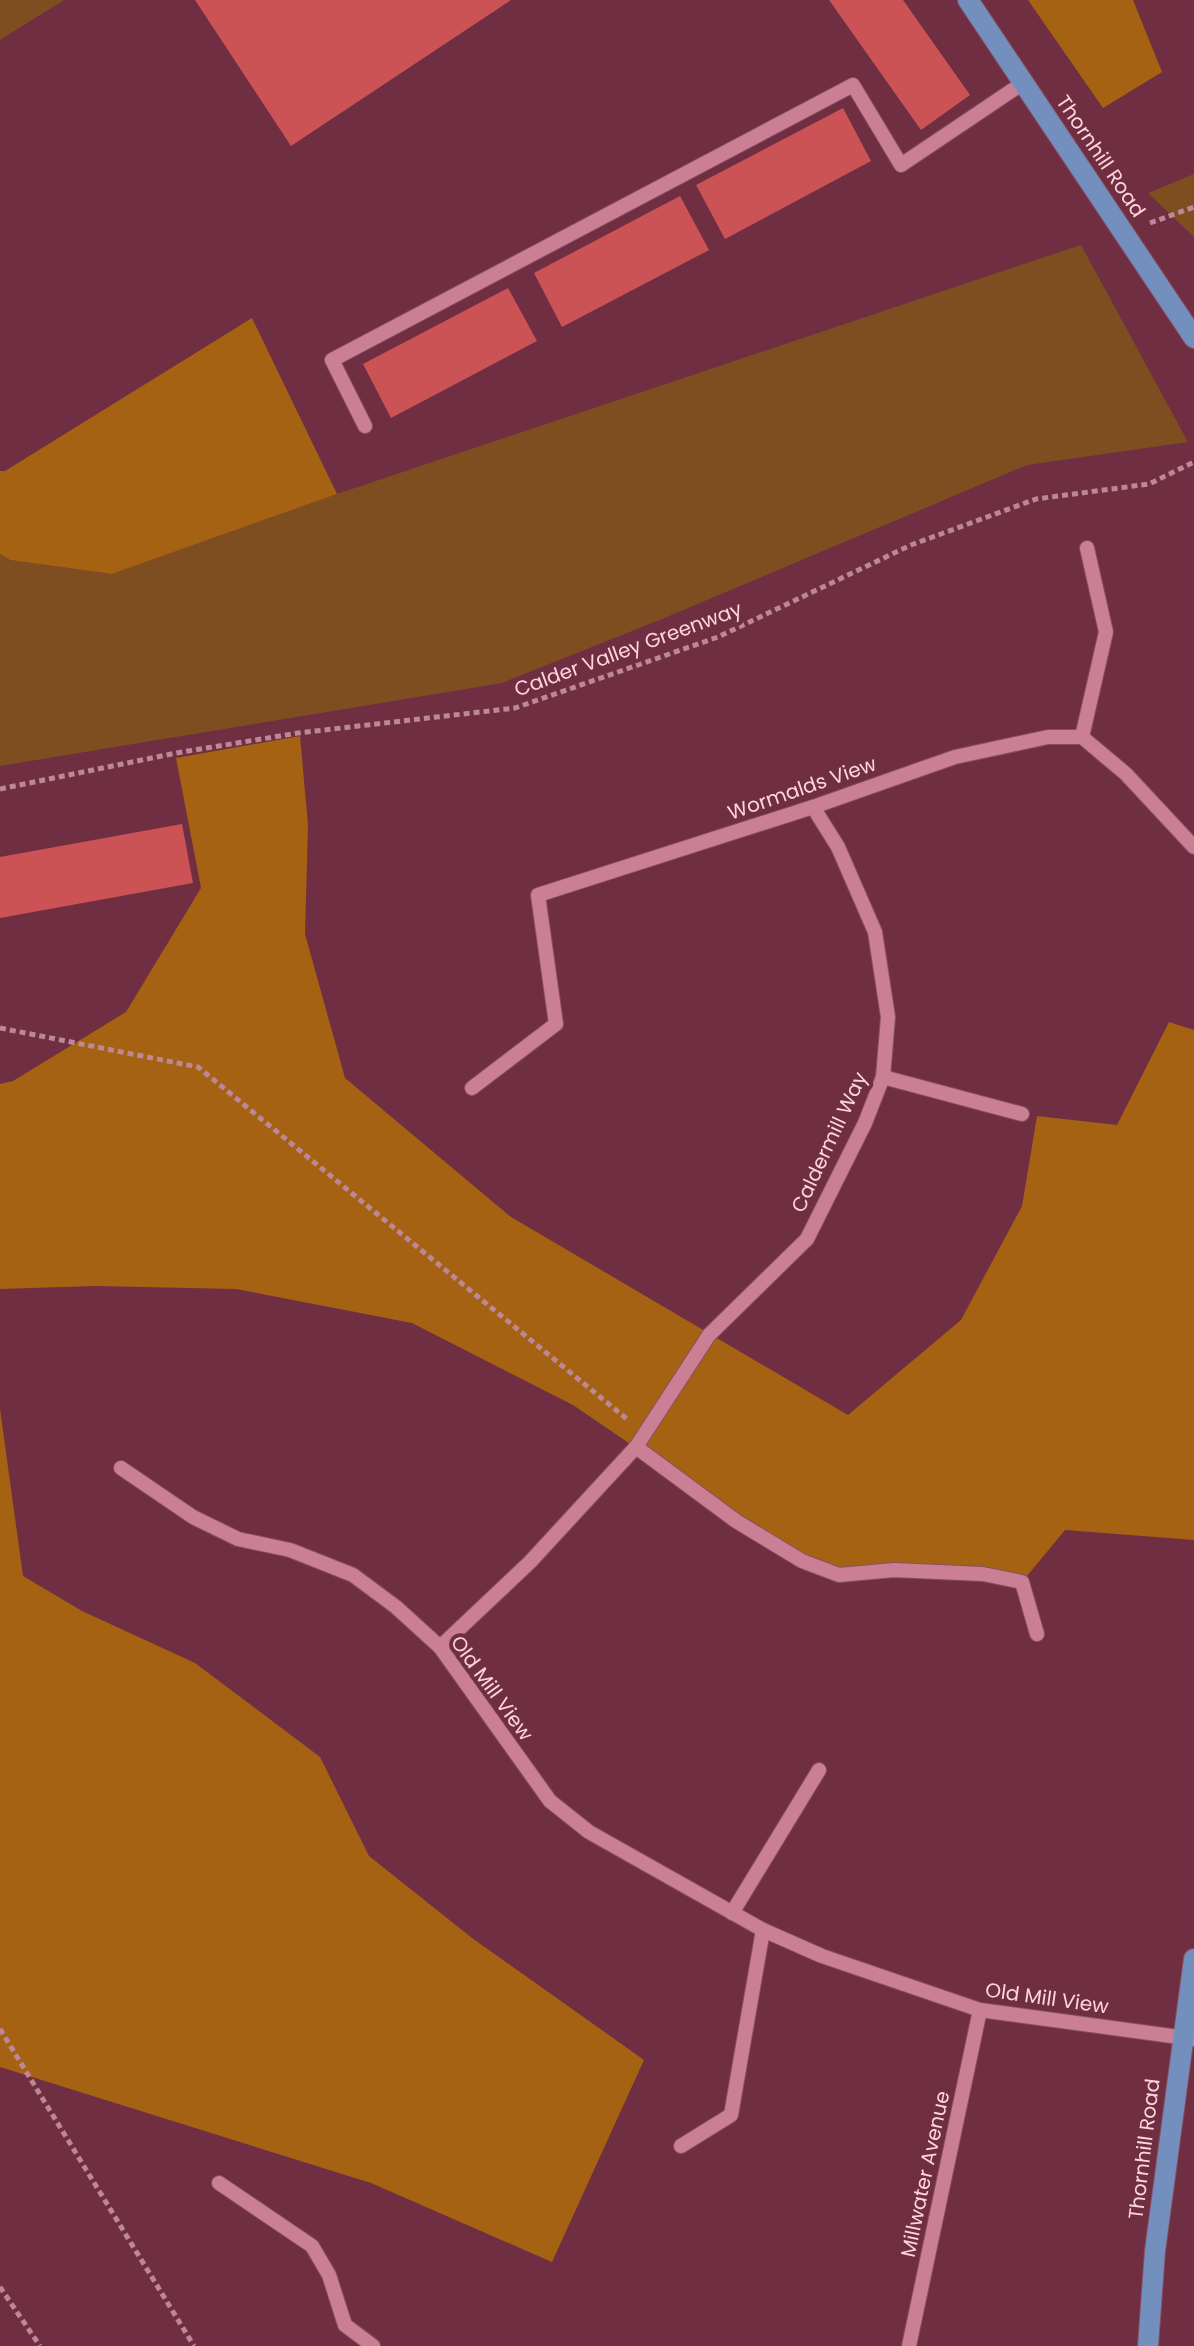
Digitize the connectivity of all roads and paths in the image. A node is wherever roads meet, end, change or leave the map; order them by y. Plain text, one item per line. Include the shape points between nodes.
1 (968, 0) edge
2 (1023, 83) junction
3 (1194, 207) edge
4 (1122, 232) junction
5 (1194, 338) edge
6 (365, 426) dead end
7 (1194, 462) edge
8 (1087, 548) dead end
9 (1082, 737) junction
10 (0, 789) edge
11 (813, 807) junction
12 (1194, 847) edge
13 (0, 1028) edge
14 (883, 1077) junction
15 (472, 1088) dead end
16 (1022, 1114) dead end
17 (643, 1432) junction
18 (636, 1447) junction
19 (121, 1468) dead end
20 (1037, 1634) dead end
21 (440, 1647) junction
22 (819, 1770) dead end
23 (732, 1913) junction
24 (763, 1930) junction
25 (1194, 1959) edge
26 (980, 2010) junction
27 (0, 2029) edge
28 (1188, 2038) edge
29 (681, 2146) dead end
30 (219, 2183) dead end
31 (0, 2287) edge
32 (40, 2346) edge
33 (194, 2346) edge
34 (373, 2346) edge
35 (909, 2346) edge
36 (1148, 2346) edge

1 - 2 main road, Thornhill Road
2 - 4 main road, Thornhill Road
2 - 6 street via 901,165 853,85 332,360
3 - 4 path
4 - 5 main road, Thornhill Road
7 - 10 path, Calder Valley Greenway via 1149,484 1022,504 911,545 718,637 515,708 298,733
8 - 9 street via 1106,632
9 - 11 street, Wormalds View via 1048,737 955,757
9 - 12 street via 1126,774
11 - 14 street, Caldermill Way via 838,847 875,932 888,1017
11 - 15 street, Wormalds View via 538,895 556,1024
13 - 17 path via 198,1067
14 - 16 street
14 - 17 street, Caldermill Way via 807,1239 709,1335
17 - 18 street, Caldermill Way
18 - 20 street via 736,1521 802,1561 839,1575 894,1570 983,1574 1022,1582
18 - 21 street, Caldermill Way via 530,1562
19 - 21 street, Old Mill View via 193,1517 238,1539 290,1550 353,1575
21 - 23 street, Old Mill View via 550,1801 589,1832
22 - 23 street
23 - 24 street, Old Mill View
24 - 26 street, Old Mill View
24 - 29 street via 731,2115
25 - 28 main road, Thornhill Road
26 - 28 street, Old Mill View
26 - 35 street, Millwater Avenue
27 - 33 path
28 - 36 main road, Thornhill Road via 1155,2251
30 - 34 street via 312,2246 329,2275 345,2325
31 - 32 path

